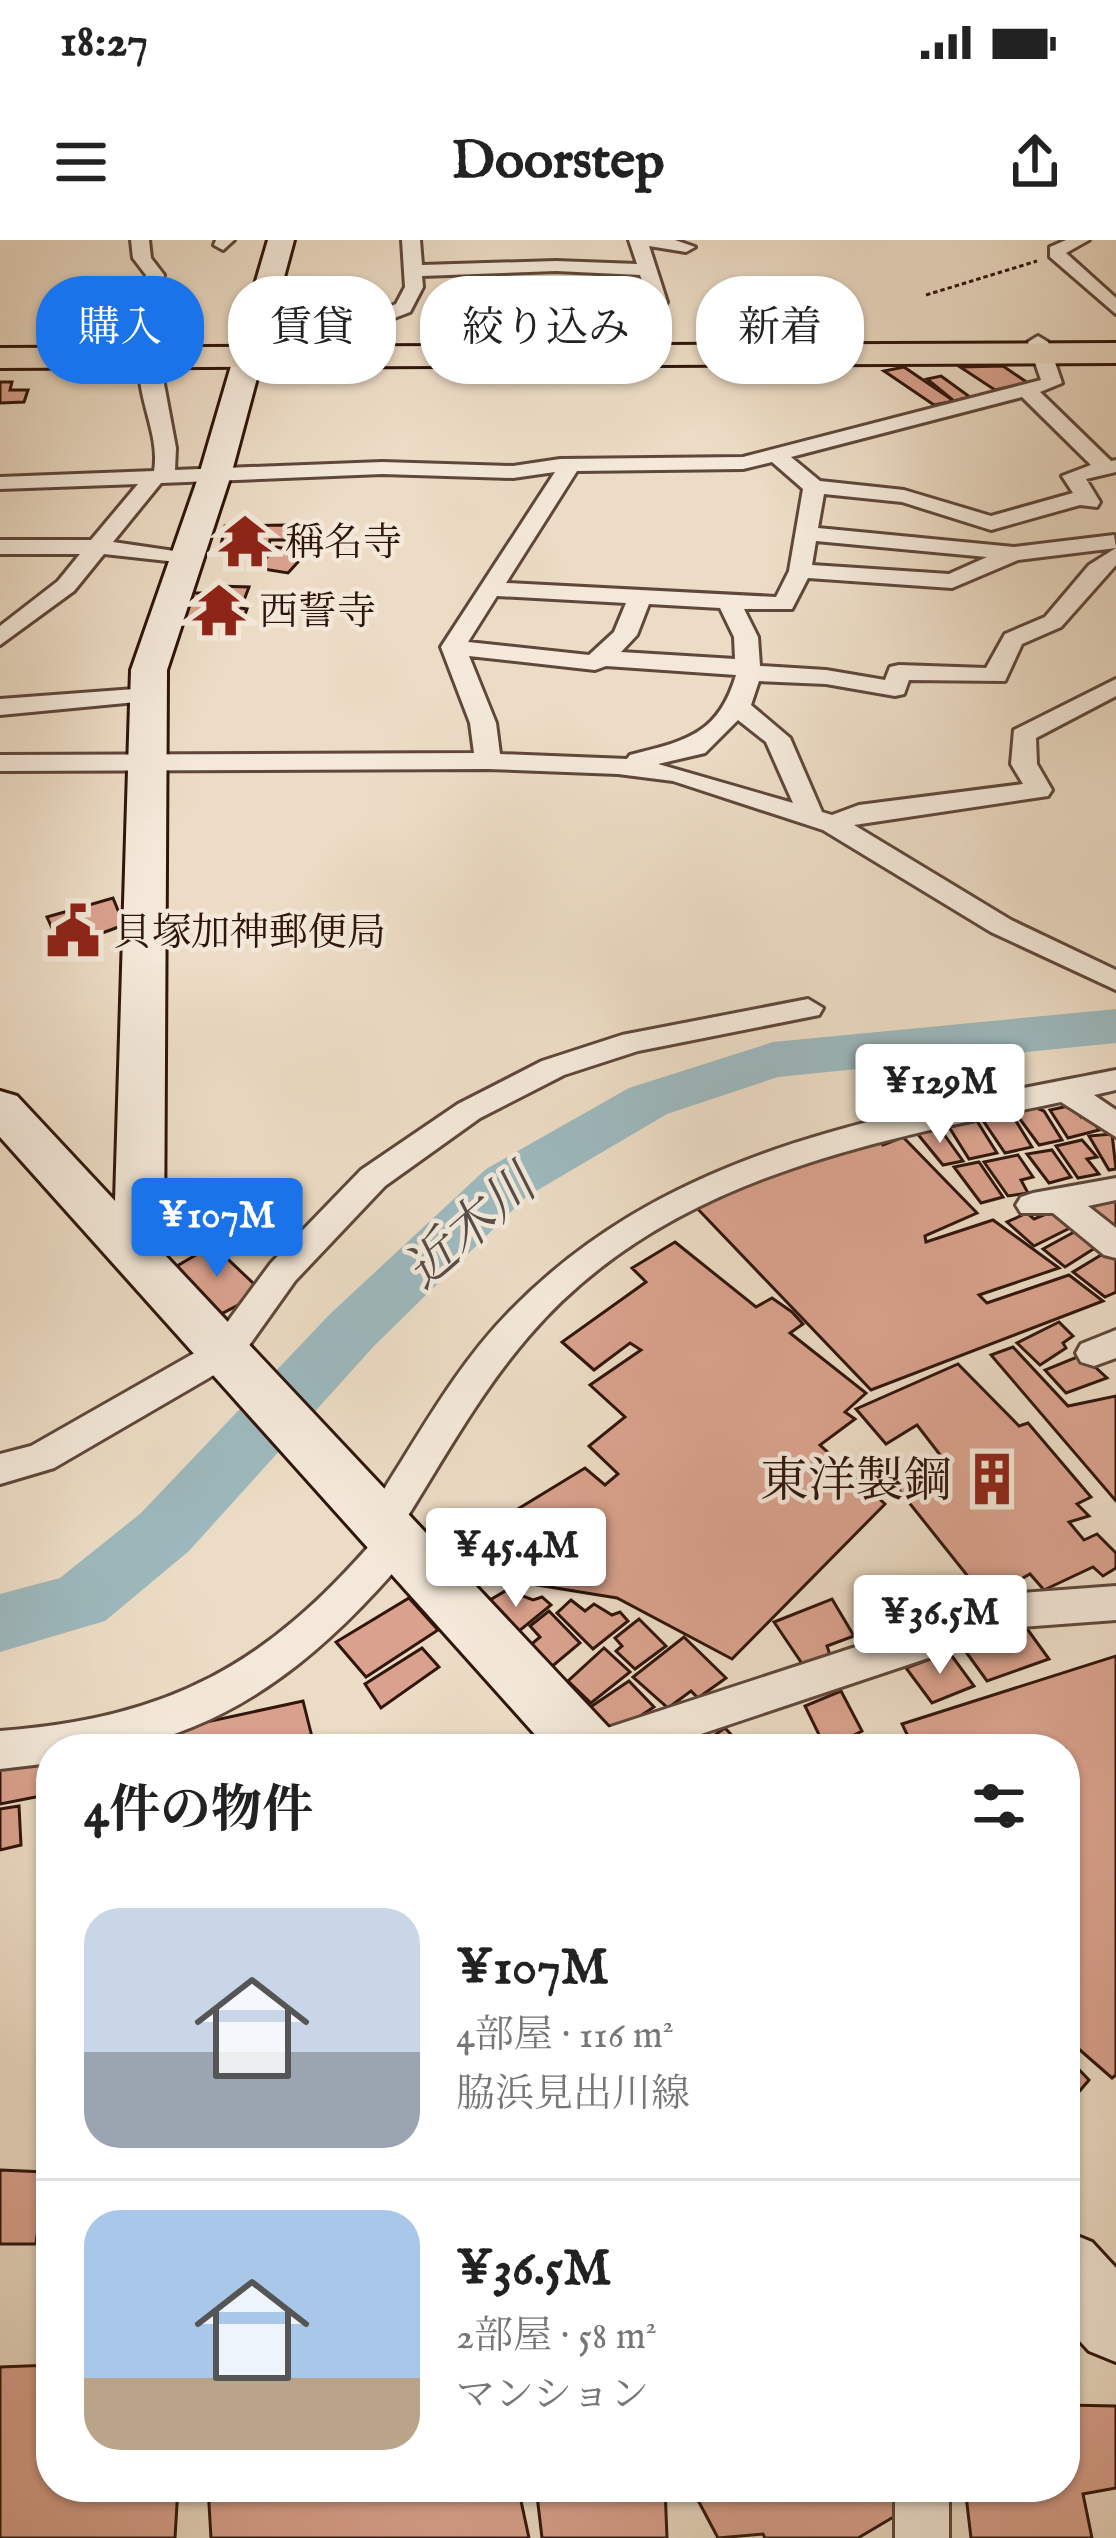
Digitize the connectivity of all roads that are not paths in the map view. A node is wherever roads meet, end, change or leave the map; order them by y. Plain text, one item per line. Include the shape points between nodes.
1 (140, 240) edge
2 (280, 240) edge
3 (411, 240) edge
4 (640, 240) edge
5 (1080, 240) edge
6 (686, 247) dead end
7 (447, 248) dead end
8 (412, 267) junction
9 (647, 270) junction
10 (155, 276) edge
11 (271, 276) edge
12 (649, 276) edge
13 (1116, 308) edge
14 (396, 311) edge
15 (1116, 326) edge
16 (1116, 340) edge
17 (0, 343) edge
18 (396, 344) edge
19 (36, 345) edge
20 (1040, 348) junction
21 (396, 350) edge
22 (1116, 353) edge
23 (36, 356) edge
24 (0, 358) edge
25 (148, 384) edge
26 (241, 384) edge
27 (1027, 390) junction
28 (776, 454) junction
29 (569, 465) junction
30 (1111, 467) edge
31 (215, 475) junction
32 (159, 478) junction
33 (0, 483) edge
34 (814, 487) junction
35 (1086, 496) junction
36 (806, 532) junction
37 (0, 547) edge
38 (100, 547) junction
39 (1115, 547) edge
40 (1013, 554) junction
41 (187, 559) junction
42 (800, 571) junction
43 (490, 589) junction
44 (639, 600) junction
45 (730, 604) junction
46 (0, 605) edge
47 (36, 608) junction
48 (0, 638) edge
49 (453, 647) junction
50 (600, 658) junction
51 (748, 670) junction
52 (1116, 686) edge
53 (148, 695) junction
54 (0, 707) edge
55 (737, 707) junction
56 (488, 760) junction
57 (144, 761) junction
58 (0, 763) edge
59 (618, 766) junction
60 (821, 819) junction
61 (1111, 977) edge
62 (808, 1008) dead end
63 (1116, 1081) edge
64 (1067, 1091) junction
65 (0, 1107) edge
66 (1116, 1126) edge
67 (1116, 1189) edge
68 (1116, 1246) edge
69 (139, 1261) junction
70 (225, 1352) junction
71 (0, 1469) edge
72 (384, 1526) junction
73 (1116, 1603) edge
74 (106, 1734) edge
75 (574, 1734) edge
76 (646, 1734) edge
77 (36, 1748) edge
78 (0, 1750) edge
79 (1080, 2285) edge
80 (1116, 2324) edge
81 (922, 2502) edge
82 (922, 2538) edge

1 - 10 street
2 - 11 street
3 - 8 street
4 - 6 street
4 - 9 street
5 - 13 street via 1056,251
7 - 8 street
8 - 9 street
8 - 14 street via 414,286
9 - 12 street
15 - 16 street
16 - 20 main road
17 - 19 main road
18 - 20 main road
20 - 21 main road
20 - 22 main road
20 - 27 street via 1052,383
23 - 24 main road
25 - 32 street via 170,456
26 - 31 street
27 - 28 street
27 - 30 street
28 - 29 street via 743,463
28 - 34 street
29 - 31 street
29 - 43 street
30 - 35 street via 1073,476
31 - 32 street
31 - 41 street
32 - 33 street
32 - 38 street
34 - 35 street via 904,496 991,523
34 - 36 street
35 - 39 street
36 - 40 street
36 - 42 street
37 - 38 street
38 - 41 street
38 - 47 street
39 - 40 street
39 - 51 street via 1048,626 1019,634 996,676 899,672 896,689
40 - 42 street via 952,581
41 - 53 street
42 - 45 street via 784,604
43 - 44 street
43 - 49 street
44 - 45 street
44 - 50 street via 625,635
45 - 51 street via 746,637
46 - 47 street
47 - 48 street
49 - 50 street
49 - 56 street via 483,723
50 - 51 street
51 - 55 street
52 - 60 street via 1024,735 1024,764 1039,790
53 - 54 street
53 - 57 street
55 - 59 street via 696,748
55 - 60 street via 777,738
56 - 57 street
56 - 59 street
57 - 58 street
57 - 69 street
59 - 60 street via 677,774
60 - 61 street via 1001,926
62 - 70 street via 633,1042 553,1068 470,1111 374,1178 283,1272
63 - 64 street
64 - 66 street
64 - 72 street via 844,1136 748,1168 634,1222 518,1324
65 - 69 street
67 - 68 street via 1046,1203
69 - 70 street
70 - 71 street via 41,1458
70 - 72 street
72 - 74 street via 317,1629 232,1688
72 - 75 street
73 - 76 street via 1021,1610
77 - 78 street
79 - 80 street
81 - 82 street

